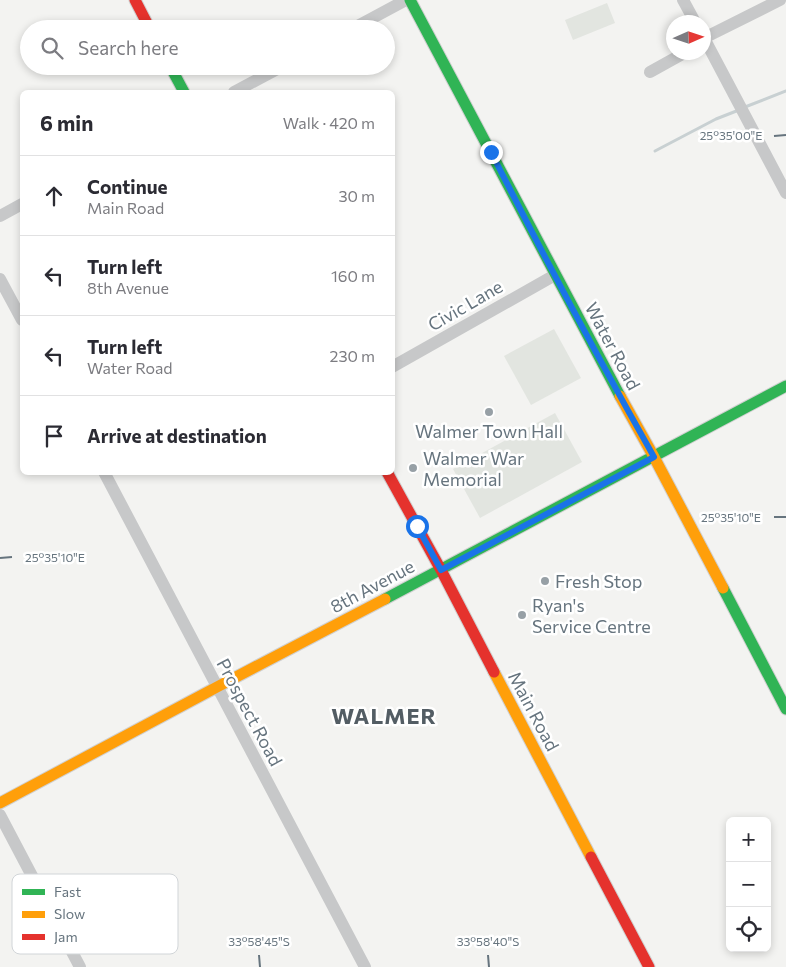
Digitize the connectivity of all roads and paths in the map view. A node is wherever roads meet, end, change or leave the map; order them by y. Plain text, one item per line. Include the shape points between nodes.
1 (135, 0) edge
2 (406, 0) edge
3 (410, 0) edge
4 (683, 0) edge
5 (780, 0) edge
6 (691, 15) edge
7 (145, 20) edge
8 (369, 20) edge
9 (711, 36) edge
10 (711, 53) edge
11 (672, 60) edge
12 (650, 72) dead end
13 (175, 75) edge
14 (266, 75) edge
15 (183, 90) edge
16 (238, 90) edge
17 (786, 193) edge
18 (20, 205) edge
19 (0, 216) edge
20 (555, 275) junction
21 (0, 279) edge
22 (20, 316) edge
23 (395, 365) edge
24 (786, 386) edge
25 (654, 457) junction
26 (106, 475) edge
27 (389, 475) edge
28 (441, 570) junction
29 (217, 687) junction
30 (786, 709) edge
31 (0, 803) edge
32 (0, 815) edge
33 (31, 874) edge
34 (73, 954) edge
35 (80, 967) edge
36 (365, 967) edge
37 (649, 967) edge

1 - 7 street
2 - 8 street
3 - 20 street, Water Road
4 - 6 street
5 - 9 street
10 - 17 street
11 - 12 street
13 - 15 street
14 - 16 street
18 - 19 street
20 - 23 street, Civic Lane
20 - 25 street, Water Road
21 - 22 street
24 - 25 street, 8th Avenue
25 - 28 street, 8th Avenue
25 - 30 street, Water Road
26 - 29 street, Prospect Road
27 - 28 street, Main Road
28 - 29 street, 8th Avenue
28 - 37 street, Main Road
29 - 31 street, 8th Avenue
29 - 36 street, Prospect Road
32 - 33 street
34 - 35 street

